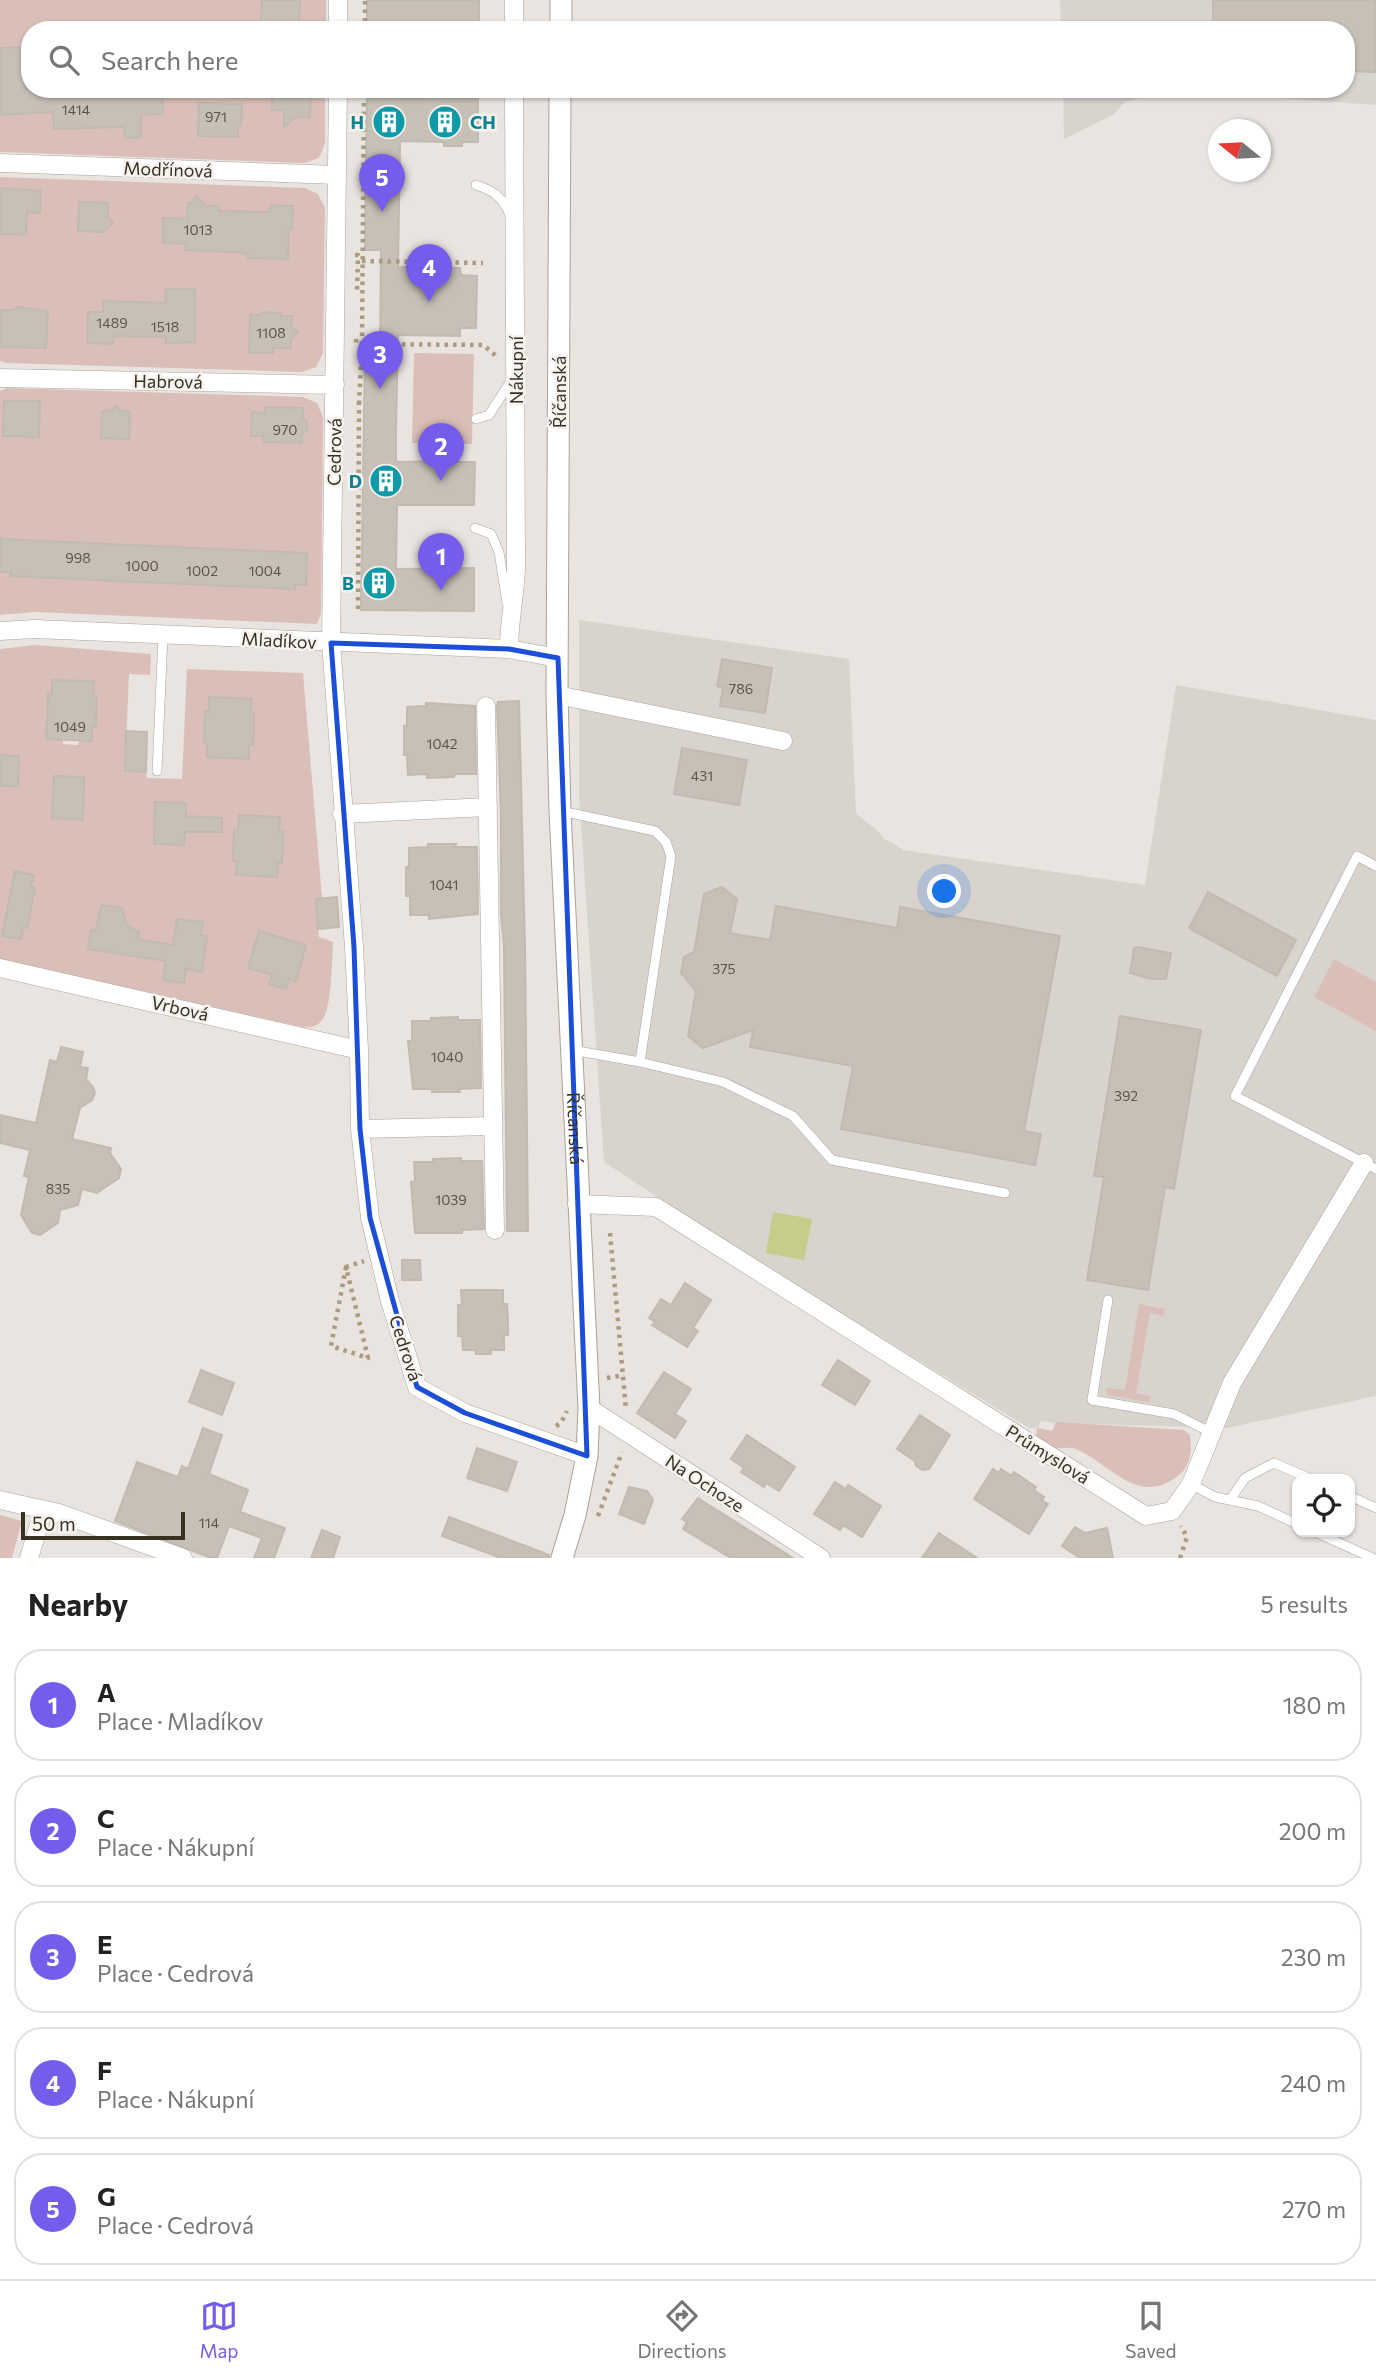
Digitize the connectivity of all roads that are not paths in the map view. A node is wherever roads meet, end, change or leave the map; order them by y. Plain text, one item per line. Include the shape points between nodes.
1 (338, 0) edge
2 (514, 0) edge
3 (561, 0) edge
4 (338, 21) edge
5 (514, 21) edge
6 (561, 21) edge
7 (338, 98) edge
8 (514, 98) edge
9 (560, 98) edge
10 (0, 163) edge
11 (337, 175) junction
12 (476, 185) dead end
13 (515, 231) junction
14 (516, 370) junction
15 (0, 378) edge
16 (335, 384) junction
17 (476, 419) dead end
18 (475, 528) dead end
19 (509, 618) junction
20 (0, 631) edge
21 (163, 635) junction
22 (331, 642) junction
23 (509, 649) junction
24 (558, 658) junction
25 (557, 695) junction
26 (486, 706) dead end
27 (783, 741) dead end
28 (157, 771) dead end
29 (488, 807) junction
30 (560, 811) junction
31 (342, 814) junction
32 (1376, 866) edge
33 (0, 968) edge
34 (359, 1050) junction
35 (570, 1050) junction
36 (640, 1062) junction
37 (493, 1126) junction
38 (360, 1129) junction
39 (1370, 1166) edge
40 (1005, 1193) dead end
41 (577, 1204) junction
42 (495, 1230) dead end
43 (1108, 1300) dead end
44 (589, 1408) junction
45 (1212, 1433) junction
46 (587, 1456) junction
47 (1299, 1474) edge
48 (1191, 1485) junction
49 (1355, 1498) edge
50 (0, 1500) edge
51 (1230, 1500) junction
52 (1376, 1508) edge
53 (43, 1511) junction
54 (1292, 1522) edge
55 (1326, 1537) edge
56 (29, 1558) edge
57 (183, 1558) edge
58 (562, 1558) edge
59 (821, 1558) edge
60 (1373, 1558) edge

1 - 4 street
2 - 5 street
3 - 6 main road
7 - 11 street, Cedrová
8 - 13 street, Nákupní
9 - 24 main road, Říčanská
10 - 11 street, Modřínová
11 - 16 street, Cedrová
12 - 13 lane via 492,190 506,204
13 - 14 street, Nákupní
14 - 17 lane via 489,415
14 - 19 street, Nákupní via 516,568
15 - 16 street, Habrová
16 - 22 street, Cedrová
18 - 19 lane via 491,534 499,552
19 - 23 street, Nákupní
20 - 21 street, Mladíkov
21 - 22 street, Mladíkov
21 - 28 lane
22 - 23 street, Mladíkov
22 - 31 street, Cedrová
23 - 24 street, Mladíkov
24 - 25 main road, Říčanská
25 - 27 street
25 - 30 main road, Říčanská
26 - 29 street
29 - 31 street
29 - 37 street
30 - 35 main road, Říčanská
30 - 36 lane via 655,831 671,856
31 - 34 street, Cedrová
32 - 39 lane via 1357,856 1236,1096
33 - 34 street, Vrbová
34 - 38 street, Cedrová
35 - 36 lane
35 - 41 main road, Říčanská
36 - 40 lane via 723,1082 793,1116 832,1160
37 - 38 street
37 - 42 street
38 - 46 street, Cedrová via 370,1218 417,1387 465,1413
39 - 45 street via 1232,1383
41 - 44 main road, Říčanská
41 - 48 street, Průmyslová via 656,1207 1146,1516 1172,1511
43 - 45 lane via 1092,1400 1174,1414
44 - 46 main road, Říčanská
44 - 59 street, Na Ochoze
45 - 48 street
46 - 58 main road, Říčanská
47 - 51 lane via 1274,1463 1245,1478
48 - 51 lane
49 - 52 lane
50 - 53 street
51 - 54 lane via 1258,1506
53 - 56 street
53 - 57 street
55 - 60 lane

